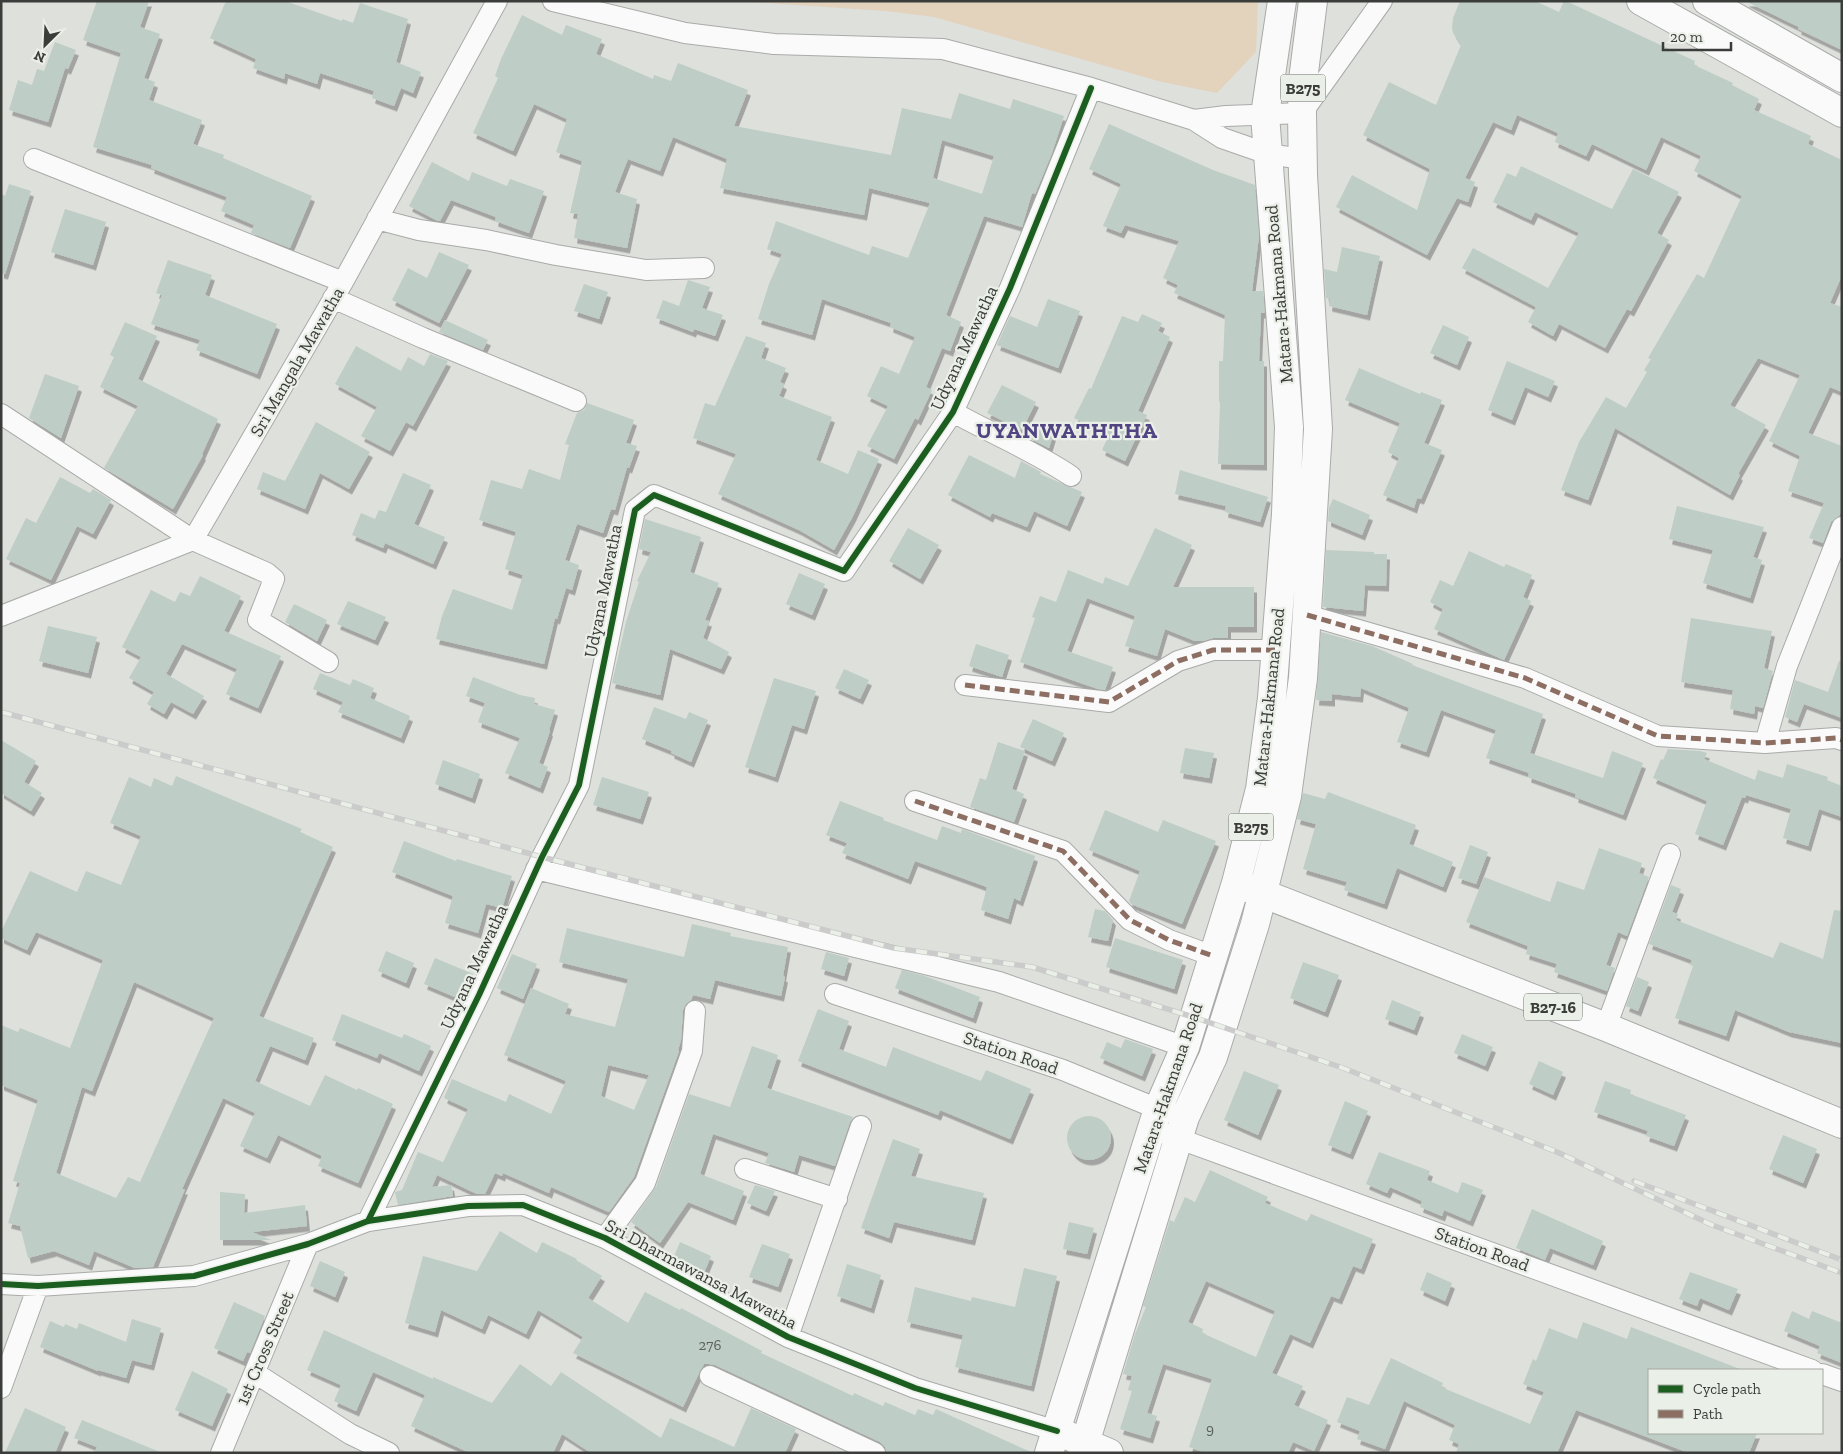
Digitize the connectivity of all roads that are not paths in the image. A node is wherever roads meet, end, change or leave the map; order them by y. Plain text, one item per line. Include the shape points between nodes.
1 (497, 1) edge
2 (553, 1) edge
3 (1282, 1) edge
4 (1313, 1) edge
5 (1382, 1) edge
6 (1641, 1) edge
7 (1707, 1) edge
8 (1842, 78) edge
9 (1091, 88) junction
10 (1302, 113) junction
11 (1842, 113) edge
12 (1265, 115) junction
13 (1194, 120) junction
14 (1268, 154) junction
15 (34, 159) dead end
16 (1303, 159) junction
17 (378, 219) junction
18 (704, 268) dead end
19 (338, 290) junction
20 (576, 401) dead end
21 (953, 412) junction
22 (1, 414) edge
23 (1071, 476) dead end
24 (1842, 527) edge
25 (193, 540) junction
26 (1307, 615) junction
27 (1, 616) edge
28 (1275, 650) junction
29 (328, 662) dead end
30 (965, 685) dead end
31 (1842, 740) edge
32 (1765, 743) junction
33 (915, 801) dead end
34 (1670, 854) dead end
35 (536, 869) junction
36 (1236, 883) junction
37 (1263, 894) junction
38 (1212, 956) junction
39 (835, 994) dead end
40 (695, 1011) dead end
41 (1606, 1027) junction
42 (1185, 1047) junction
43 (1155, 1119) junction
44 (1842, 1124) edge
45 (861, 1126) dead end
46 (1182, 1128) junction
47 (745, 1169) dead end
48 (837, 1199) junction
49 (368, 1221) junction
50 (605, 1238) junction
51 (308, 1244) junction
52 (1, 1284) edge
53 (38, 1286) junction
54 (788, 1337) junction
55 (1809, 1369) edge
56 (255, 1373) junction
57 (1823, 1374) edge
58 (710, 1376) dead end
59 (1842, 1381) edge
60 (1, 1388) edge
61 (1053, 1442) edge
62 (1092, 1450) edge
63 (221, 1453) edge
64 (389, 1453) edge
65 (875, 1453) edge

1 - 17 street, Sri Mangala Mawatha
2 - 9 street via 685,33 774,44 943,49
3 - 12 main road, Matara-Hakmana Road / B275
4 - 10 main road, Matara-Hakmana Road / B275
5 - 10 street
6 - 11 main road
7 - 8 main road
9 - 13 street
9 - 21 street, Udyana Mawatha via 1010,288
10 - 12 street
10 - 16 main road, Matara-Hakmana Road / B275
12 - 13 street
12 - 14 main road, Matara-Hakmana Road / B275
13 - 14 street via 1222,138
14 - 16 street
14 - 28 main road, Matara-Hakmana Road / B275 via 1289,427
15 - 19 street
16 - 26 main road, Matara-Hakmana Road / B275 via 1318,429
17 - 18 street via 419,230 646,270
17 - 19 street, Sri Mangala Mawatha
19 - 20 street via 423,338
19 - 25 street, Sri Mangala Mawatha
21 - 23 street
21 - 35 street, Udyana Mawatha via 844,571 654,495 634,510 579,786
22 - 25 street
24 - 32 street via 1787,666
25 - 27 street
25 - 29 street via 274,579 258,620
26 - 32 street via 1525,678 1658,736
26 - 37 main road, Matara-Hakmana Road / B275 via 1303,678 1288,796
28 - 30 street via 1213,650 1178,661 1110,702
28 - 36 main road, Matara-Hakmana Road / B275 via 1260,789
31 - 32 street
33 - 38 street via 1063,851 1130,920 1169,940
34 - 41 street
35 - 42 street via 999,982
35 - 49 street, Udyana Mawatha via 479,995
36 - 37 main road
36 - 38 main road, Matara-Hakmana Road / B275
37 - 41 main road, B27-16
37 - 46 main road, Matara-Hakmana Road / B275 via 1213,1057
38 - 42 main road, Matara-Hakmana Road / B275
39 - 43 street, Station Road via 1062,1070
40 - 50 street via 692,1051 645,1184
41 - 44 main road, B27-16
42 - 43 main road, Matara-Hakmana Road / B275
43 - 46 street, Station Road
43 - 61 main road, Matara-Hakmana Road / B275
45 - 48 street
46 - 55 street, Station Road
46 - 62 main road, Matara-Hakmana Road / B275
47 - 48 street
48 - 54 street
49 - 50 street, Sri Dharmawansa Mawatha via 468,1206 523,1205
49 - 51 street, Sri Dharmawansa Mawatha
50 - 54 street, Sri Dharmawansa Mawatha
51 - 53 street, Sri Dharmawansa Mawatha via 194,1276
51 - 56 street, 1st Cross Street
52 - 53 street, Sri Dharmawansa Mawatha
53 - 60 street
54 - 61 street, Sri Dharmawansa Mawatha
56 - 63 street, 1st Cross Street
56 - 64 street via 350,1434
57 - 59 street
58 - 65 street
61 - 62 main road

